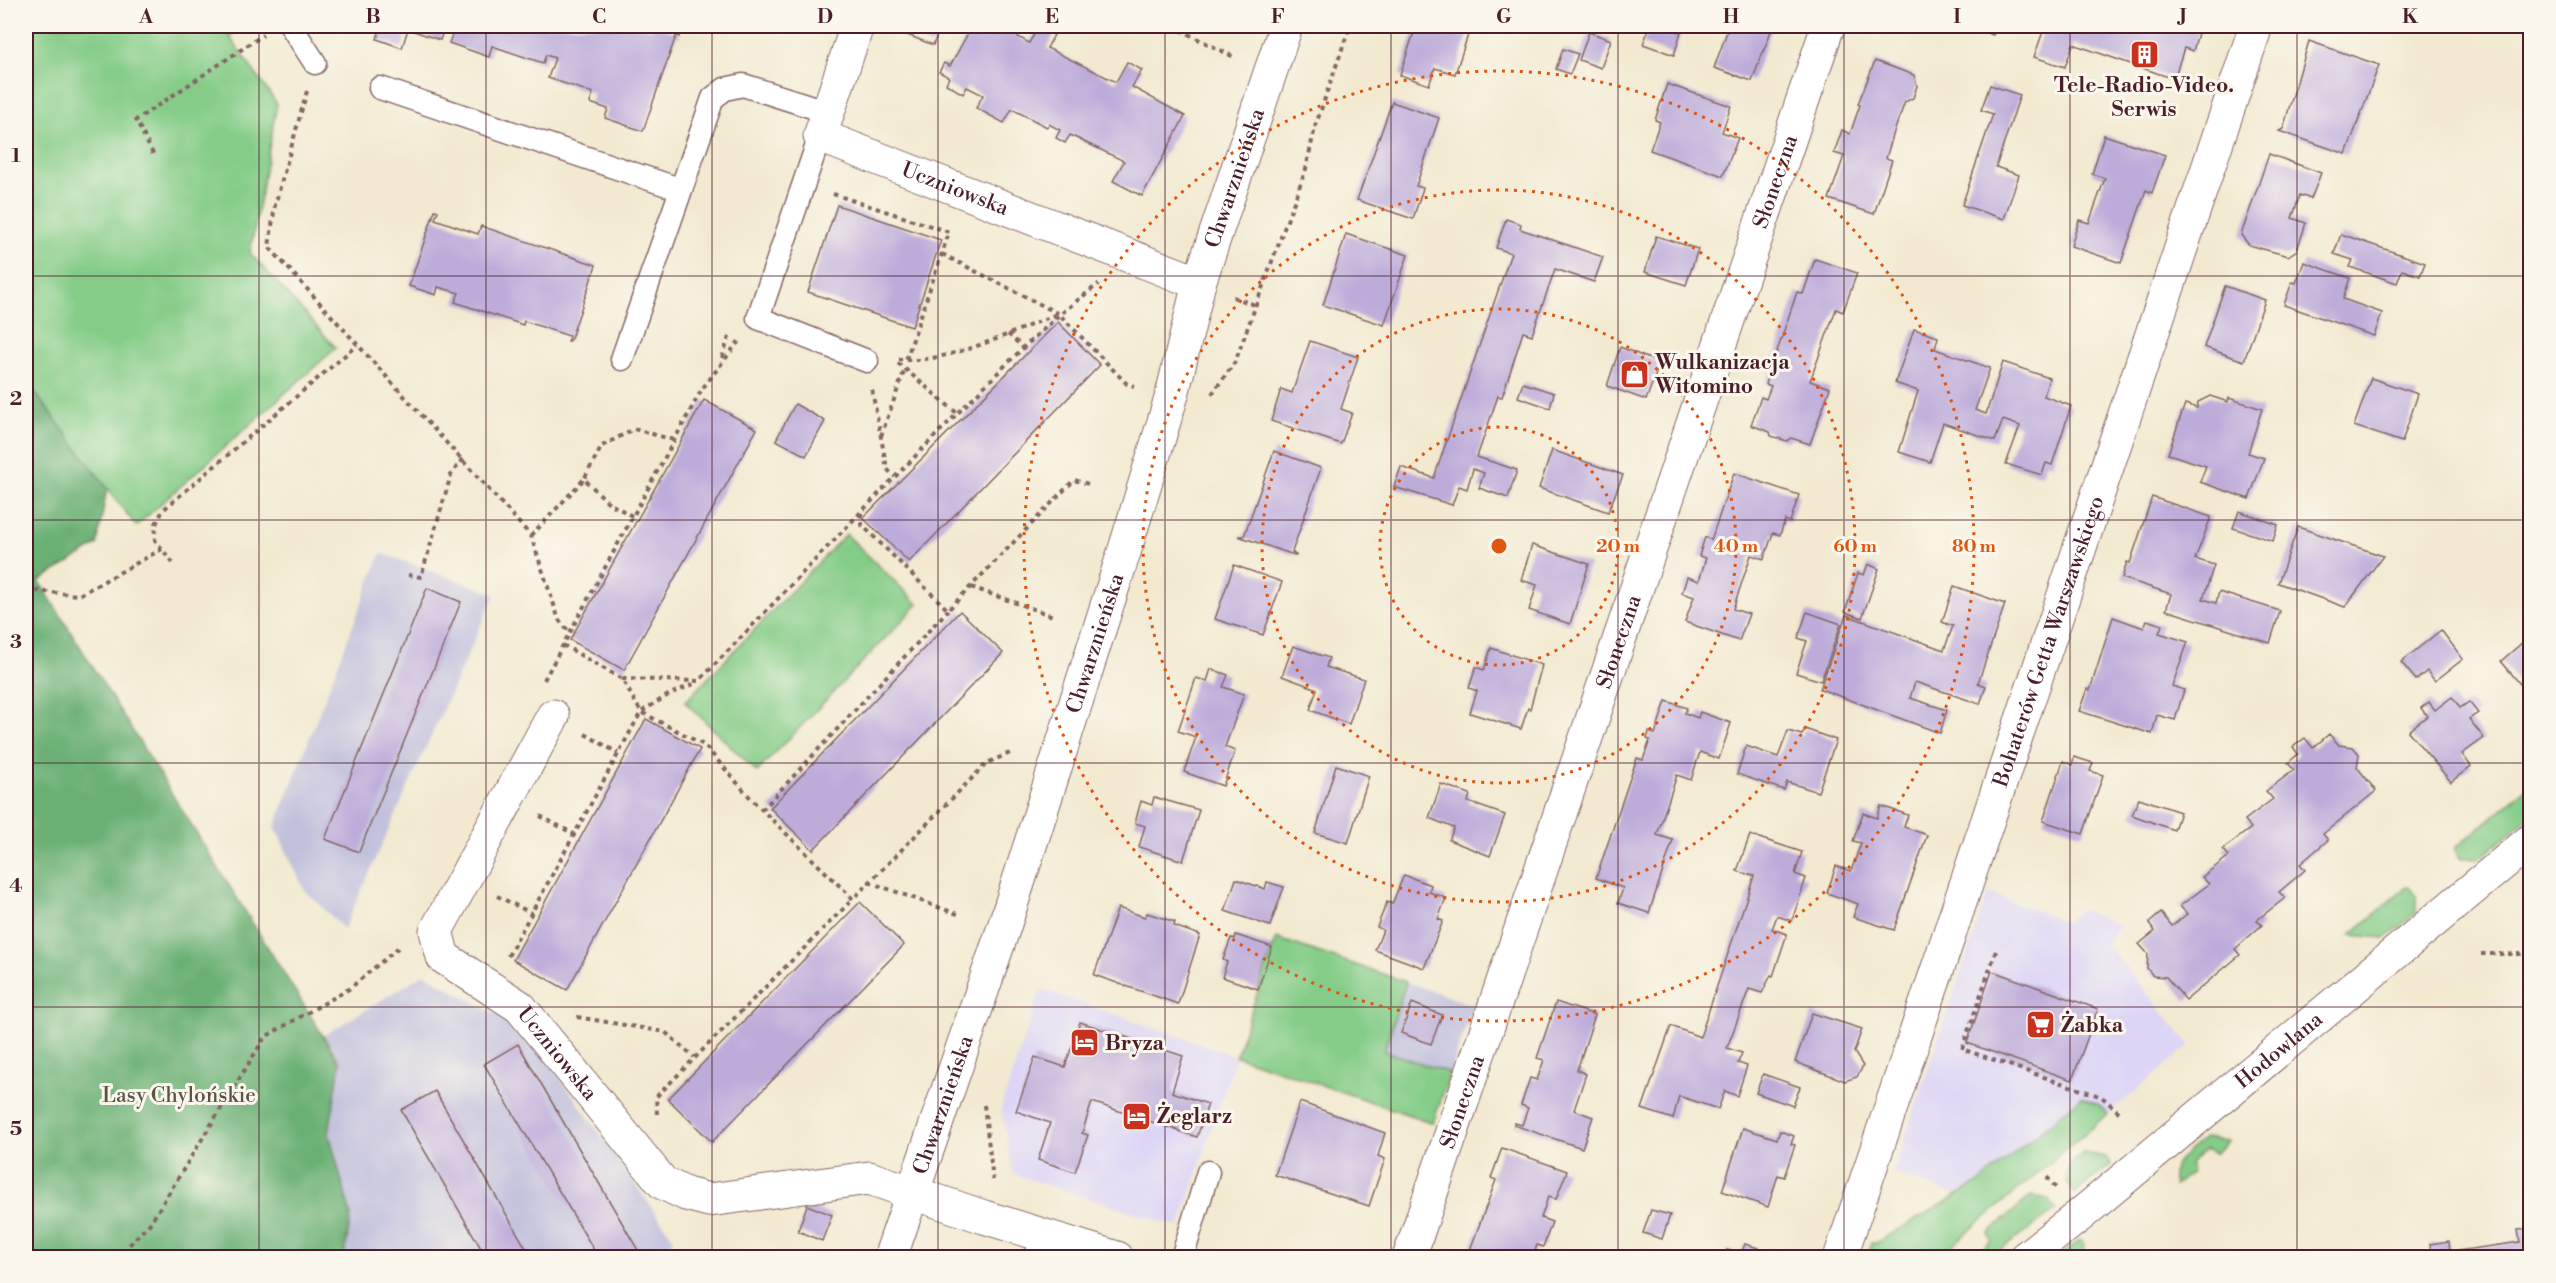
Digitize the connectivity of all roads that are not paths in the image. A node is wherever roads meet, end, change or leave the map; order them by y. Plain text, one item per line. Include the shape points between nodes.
1 (291, 26) edge
2 (857, 26) edge
3 (1286, 26) edge
4 (1828, 26) edge
5 (2256, 26) edge
6 (315, 63) road end
7 (380, 88) dead end
8 (824, 124) junction
9 (679, 189) junction
10 (1199, 283) junction
11 (622, 359) dead end
12 (867, 361) road end
13 (553, 716) road end
14 (2530, 841) edge
15 (1208, 1172) dead end
16 (912, 1193) junction
17 (1039, 1246) edge
18 (890, 1257) edge
19 (1117, 1257) edge
20 (1182, 1257) edge
21 (1409, 1257) edge
22 (1840, 1257) edge
23 (2025, 1257) edge

1 - 6 lane
2 - 8 street
3 - 10 street, Chwarznieńska
4 - 21 street, Słoneczna
5 - 22 street, Bohaterów Getta Warszawskiego
7 - 9 lane
8 - 9 lane via 752,87 725,89 706,110
8 - 10 street, Uczniowska
8 - 12 lane via 758,318
9 - 11 lane
10 - 16 street, Chwarznieńska via 1172,395 1126,546 1003,930
13 - 16 street, Uczniowska via 435,931 443,957 520,1007 663,1183 709,1200 869,1178
14 - 23 street, Hodowlana
15 - 20 lane
16 - 17 street
16 - 18 street, Chwarznieńska
17 - 19 street

